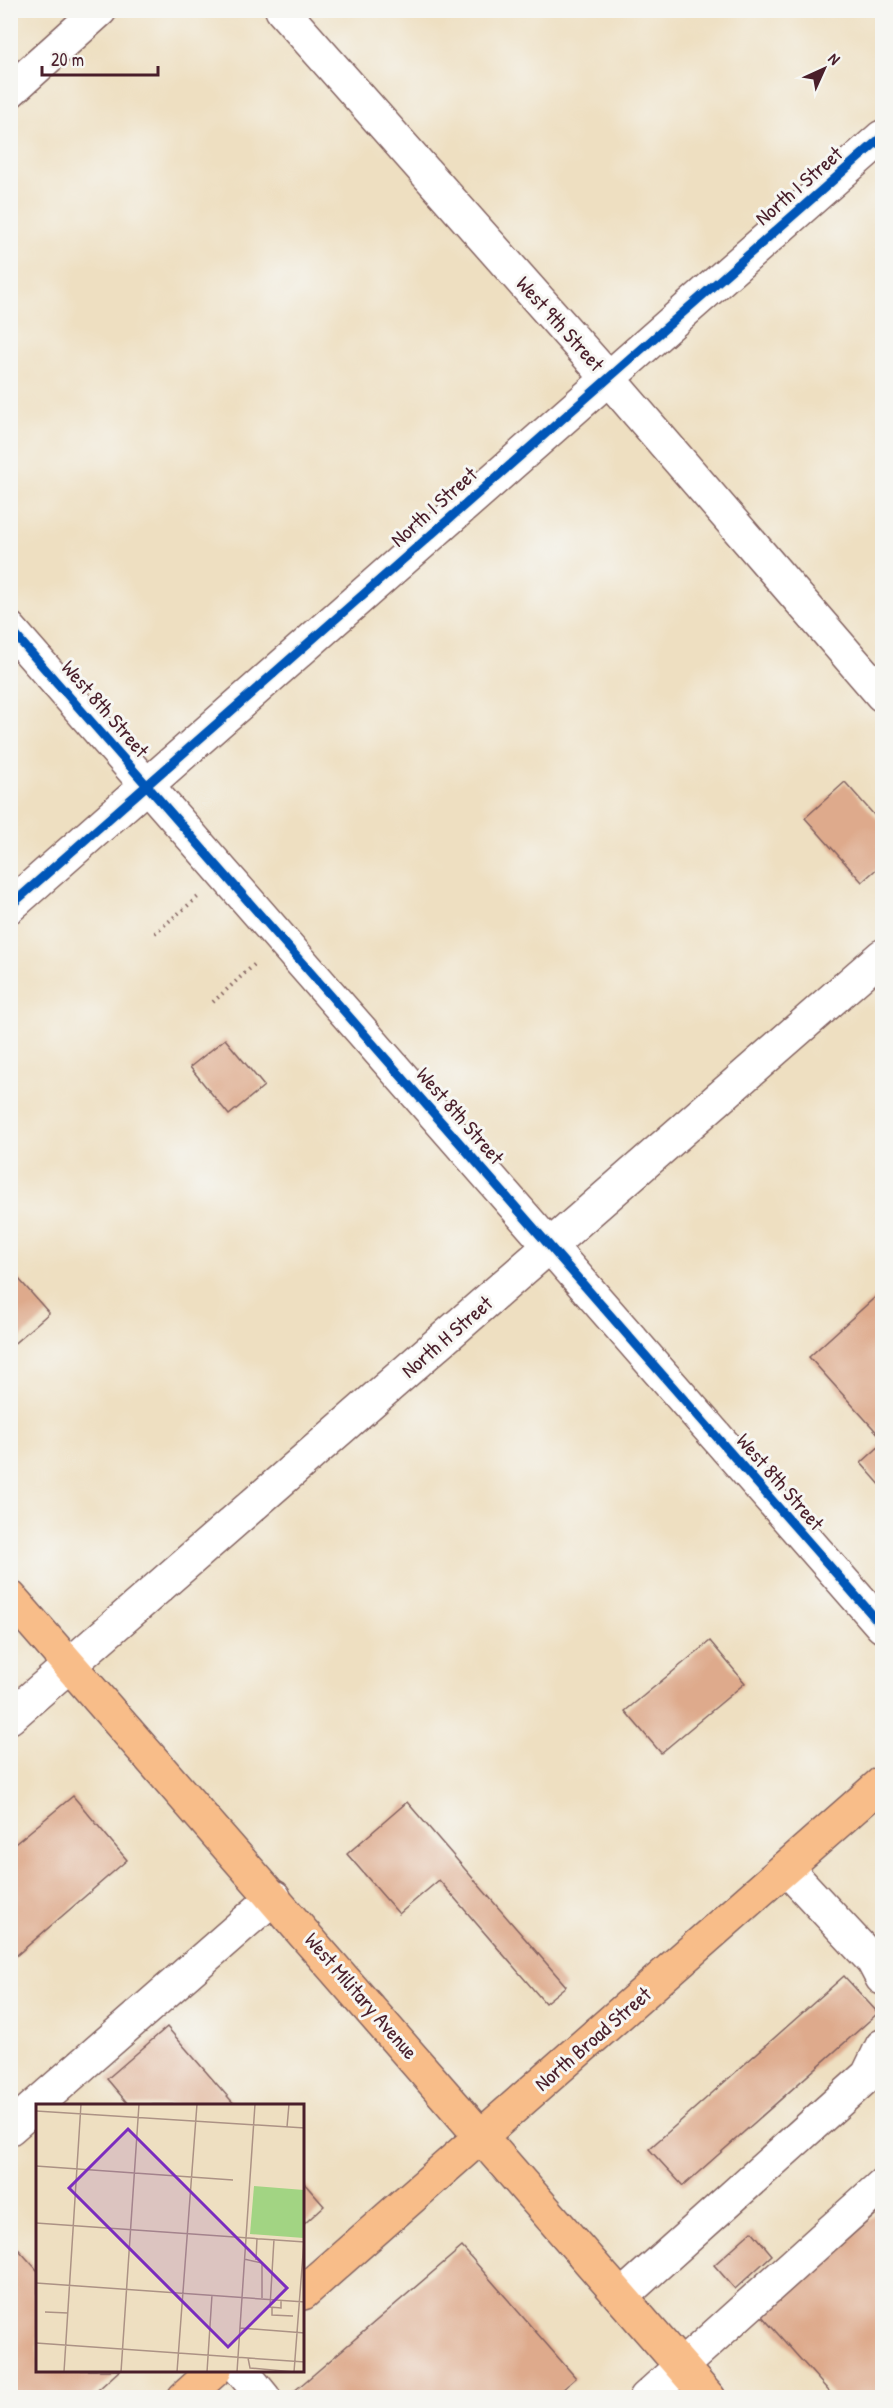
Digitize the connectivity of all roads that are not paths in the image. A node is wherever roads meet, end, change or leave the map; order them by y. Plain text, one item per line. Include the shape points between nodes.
1 (100, 10) edge
2 (282, 10) edge
3 (10, 91) edge
4 (882, 137) edge
5 (607, 377) junction
6 (10, 629) edge
7 (882, 695) edge
8 (147, 786) junction
9 (10, 906) edge
10 (882, 956) edge
11 (550, 1246) junction
12 (10, 1597) edge
13 (882, 1626) edge
14 (70, 1666) junction
15 (10, 1717) edge
16 (882, 1783) edge
17 (786, 1868) junction
18 (274, 1897) junction
19 (879, 1964) edge
20 (882, 2046) edge
21 (37, 2104) edge
22 (36, 2105) edge
23 (10, 2128) edge
24 (483, 2136) junction
25 (882, 2185) edge
26 (304, 2292) edge
27 (621, 2298) junction
28 (682, 2365) junction
29 (212, 2372) edge
30 (242, 2372) edge
31 (184, 2397) edge
32 (264, 2397) edge
33 (646, 2397) edge
34 (709, 2397) edge

1 - 3 street
2 - 5 street, West 9th Street
4 - 5 street, North I Street
5 - 7 street, West 9th Street
5 - 8 street, North I Street
6 - 8 street, West 8th Street
8 - 9 street, North I Street
8 - 11 street, West 8th Street
10 - 11 street, North H Street
11 - 13 street, West 8th Street
11 - 14 street, North H Street
12 - 14 main road, West Military Avenue
14 - 15 street, North H Street
14 - 18 main road, West Military Avenue
16 - 17 main road, North Broad Street
17 - 19 street
17 - 24 main road, North Broad Street
18 - 21 street
18 - 24 main road, West Military Avenue
20 - 27 street via 868,2075
22 - 23 street
24 - 26 main road, North Broad Street
24 - 27 main road, West Military Avenue
25 - 28 street
27 - 28 main road, West Military Avenue
28 - 33 street
28 - 34 main road, West Military Avenue
29 - 31 main road
30 - 32 street

